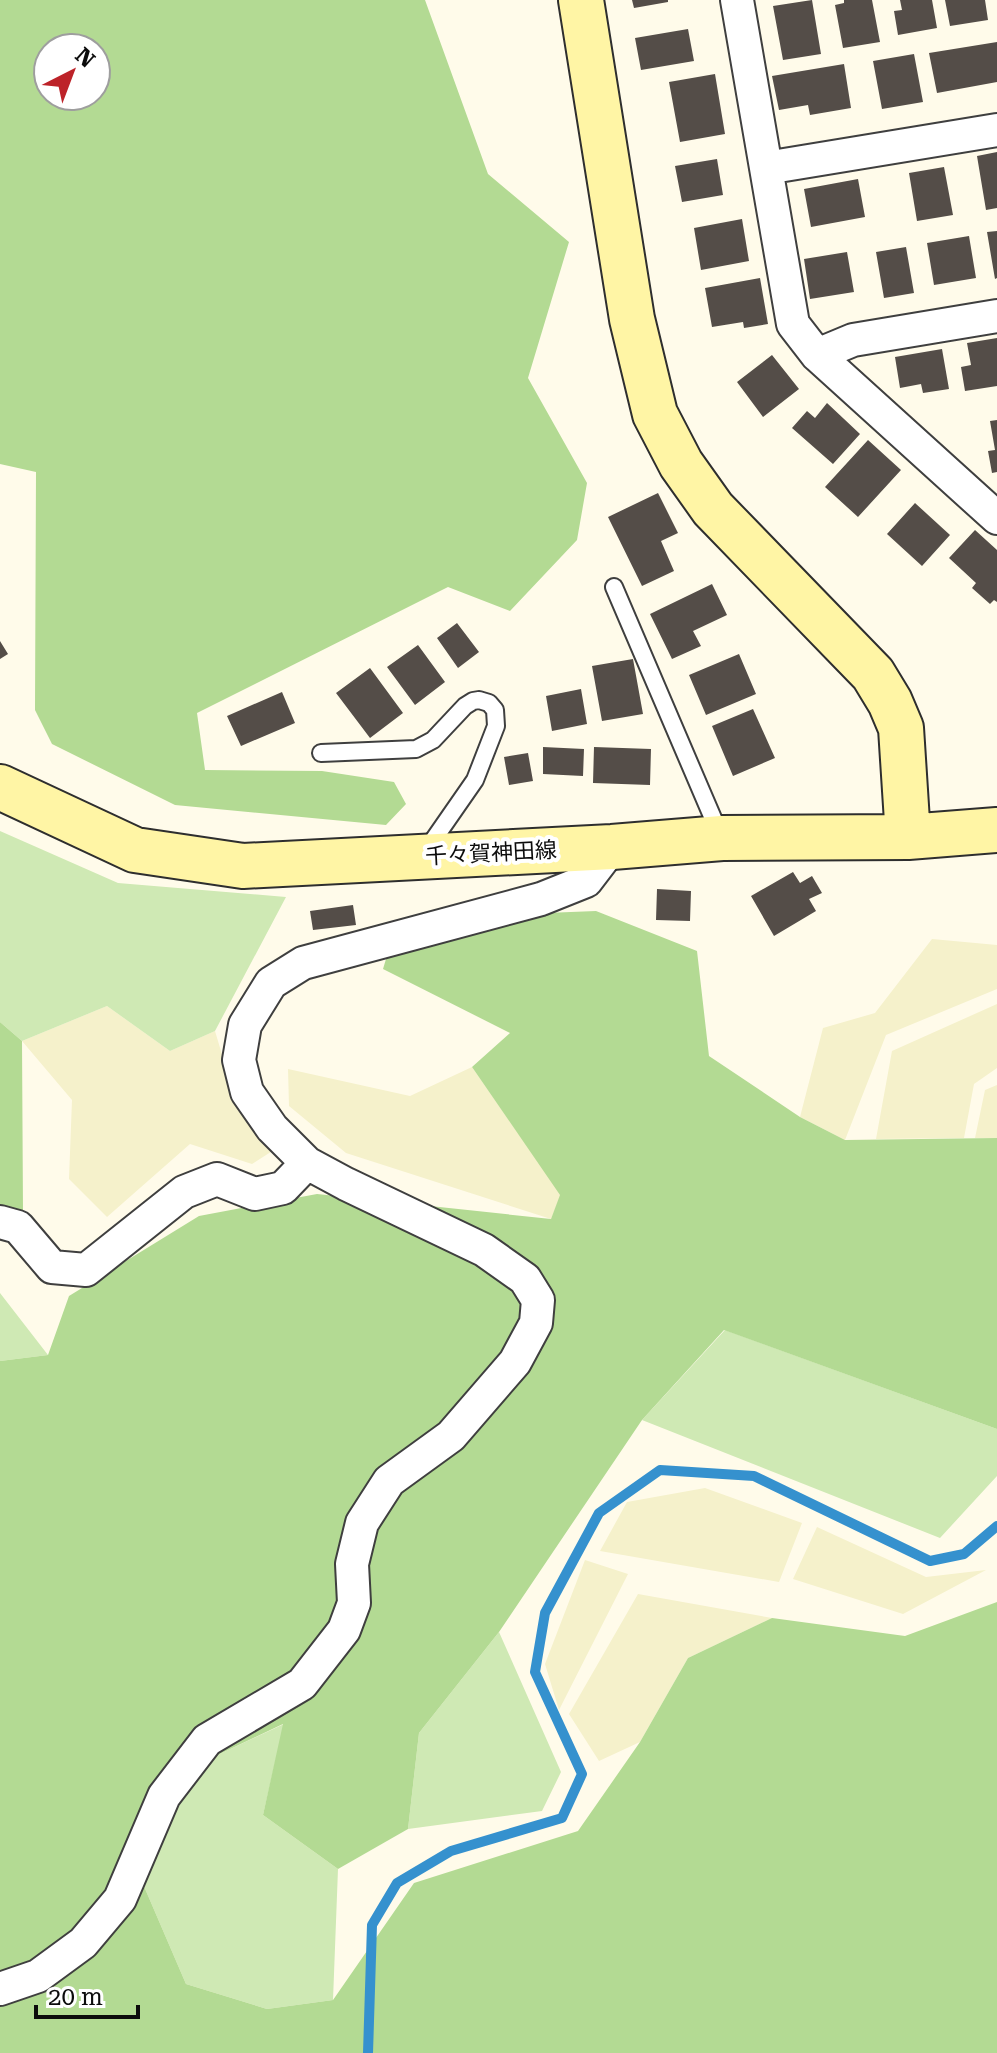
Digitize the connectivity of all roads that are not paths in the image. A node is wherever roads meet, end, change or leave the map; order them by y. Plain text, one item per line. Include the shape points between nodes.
1 (581, 0) edge
2 (737, 0) edge
3 (997, 130) edge
4 (766, 168) junction
5 (997, 316) edge
6 (817, 355) junction
7 (997, 518) edge
8 (614, 587) dead end
9 (321, 753) dead end
10 (2, 786) edge
11 (997, 830) edge
12 (908, 837) junction
13 (722, 838) junction
14 (612, 847) junction
15 (422, 856) junction
16 (307, 1163) junction
17 (0, 1222) edge
18 (0, 1989) edge

1 - 12 main road via 632,319 655,414 713,509 873,674 890,702 901,728
2 - 4 street
3 - 4 street
4 - 6 street via 793,324
5 - 6 street via 853,340
6 - 7 street
8 - 13 lane
9 - 15 lane via 416,749 433,740 465,706 489,703 496,726 475,780
10 - 15 main road, 千々賀神田線 via 135,850 243,866
11 - 12 main road, 千々賀神田線
12 - 13 main road, 千々賀神田線
13 - 14 main road, 千々賀神田線
14 - 15 main road, 千々賀神田線
14 - 16 street via 586,881 541,899 303,963 271,983 245,1025 239,1060 247,1092 272,1128
16 - 17 street via 283,1188 255,1194 217,1179 184,1192 86,1270 52,1267 18,1227
16 - 18 street via 484,1250 525,1279 538,1300 536,1323 515,1362 451,1436 389,1481 362,1523 352,1564 354,1603 344,1630 302,1684 207,1740 164,1796 120,1899 83,1943 38,1976

